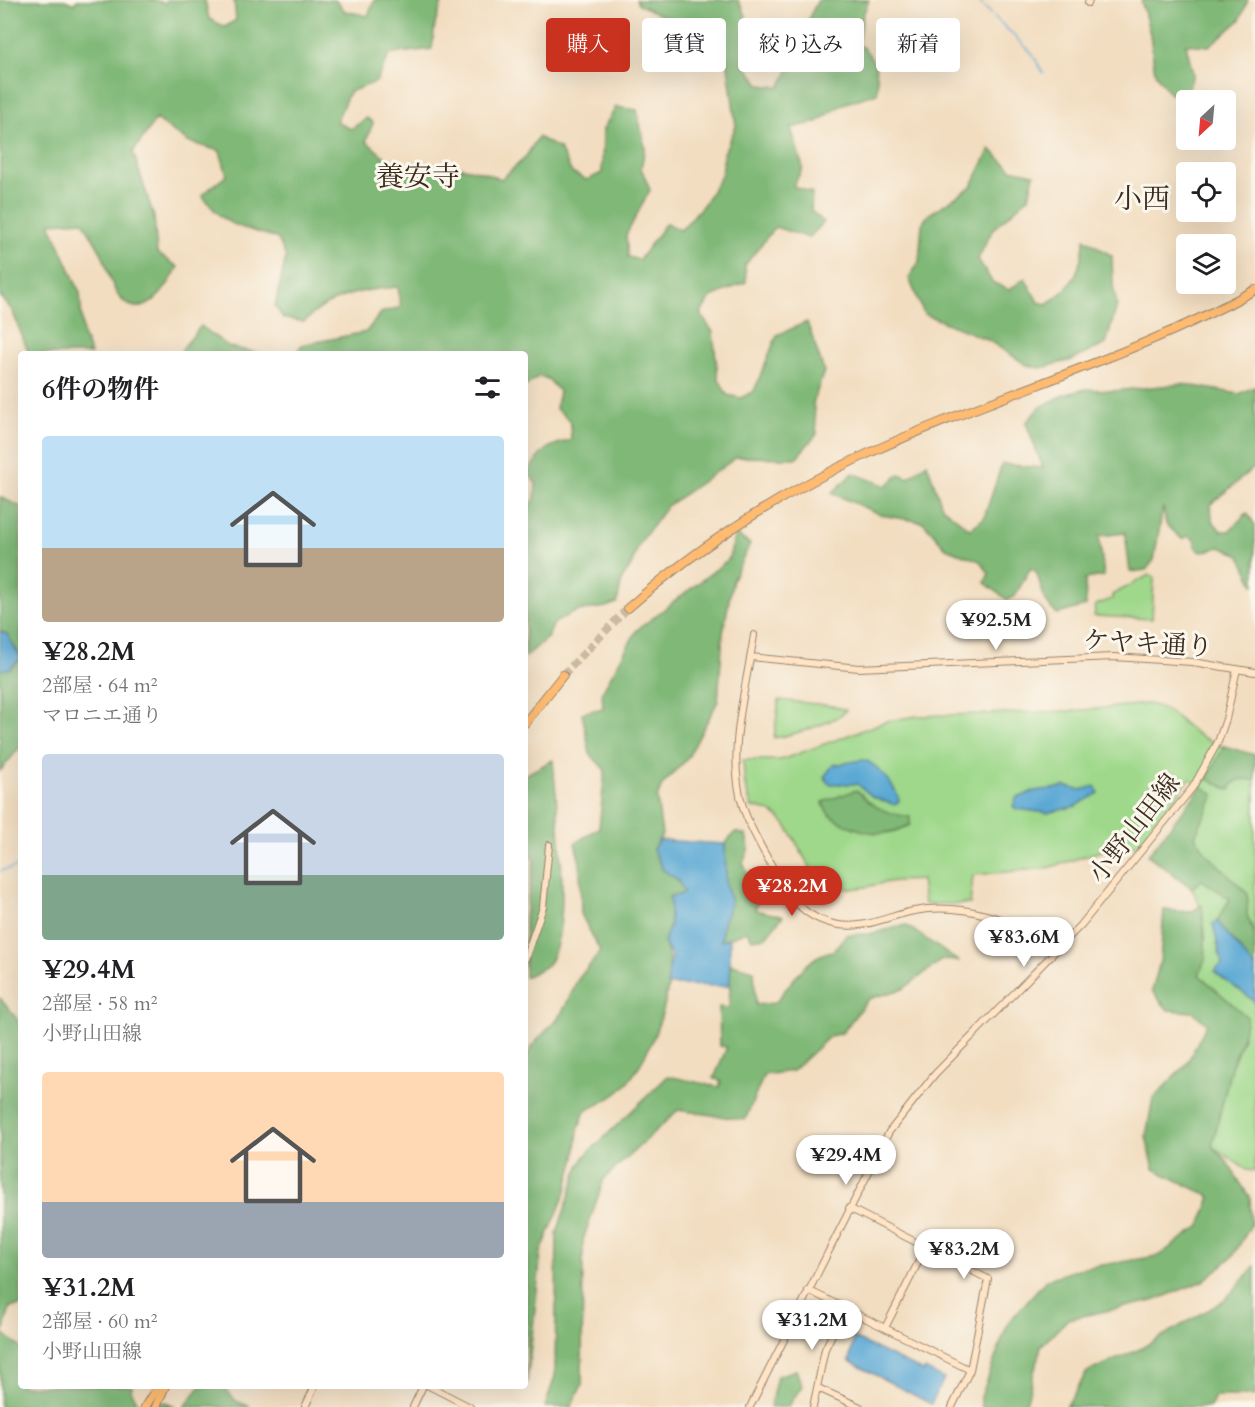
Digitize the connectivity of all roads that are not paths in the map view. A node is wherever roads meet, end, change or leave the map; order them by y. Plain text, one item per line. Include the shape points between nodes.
1 (1255, 290) edge
2 (628, 608) tunnel mouth
3 (754, 635) dead end
4 (751, 657) junction
5 (1237, 669) junction
6 (1255, 672) edge
7 (563, 675) tunnel mouth
8 (528, 719) edge
9 (549, 845) dead end
10 (1062, 946) junction
11 (528, 950) edge
12 (849, 1208) junction
13 (926, 1247) junction
14 (808, 1290) junction
15 (845, 1308) junction
16 (885, 1328) junction
17 (970, 1370) junction
18 (818, 1388) junction
19 (156, 1389) edge
20 (164, 1389) edge
21 (314, 1389) edge
22 (422, 1389) edge
23 (435, 1389) edge
24 (147, 1407) edge
25 (156, 1407) edge
26 (305, 1407) edge
27 (413, 1407) edge
28 (470, 1407) edge
29 (750, 1407) edge
30 (813, 1407) edge
31 (860, 1407) edge
32 (952, 1407) edge

1 - 2 highway via 1176,328 938,424 816,479 713,541
3 - 4 street
4 - 5 street, ケヤキ通り via 859,668 1114,657
4 - 10 street via 738,740 740,793 750,826 797,906 827,922 851,926 922,910 972,910 1005,919
5 - 6 street, ケヤキ通り
5 - 10 street, 小野山田線 via 1223,727 1193,787
7 - 8 highway
9 - 11 street via 543,907
10 - 12 street, 小野山田線 via 917,1094 889,1132
12 - 13 street
12 - 14 street, 小野山田線
13 - 16 street
13 - 17 street via 988,1279
14 - 15 street
14 - 29 street, 小野山田線
15 - 16 street
15 - 18 street via 825,1349
16 - 17 street
17 - 32 street
18 - 30 street
18 - 31 street
19 - 24 highway
20 - 25 highway
21 - 26 street
22 - 27 street
23 - 28 street

